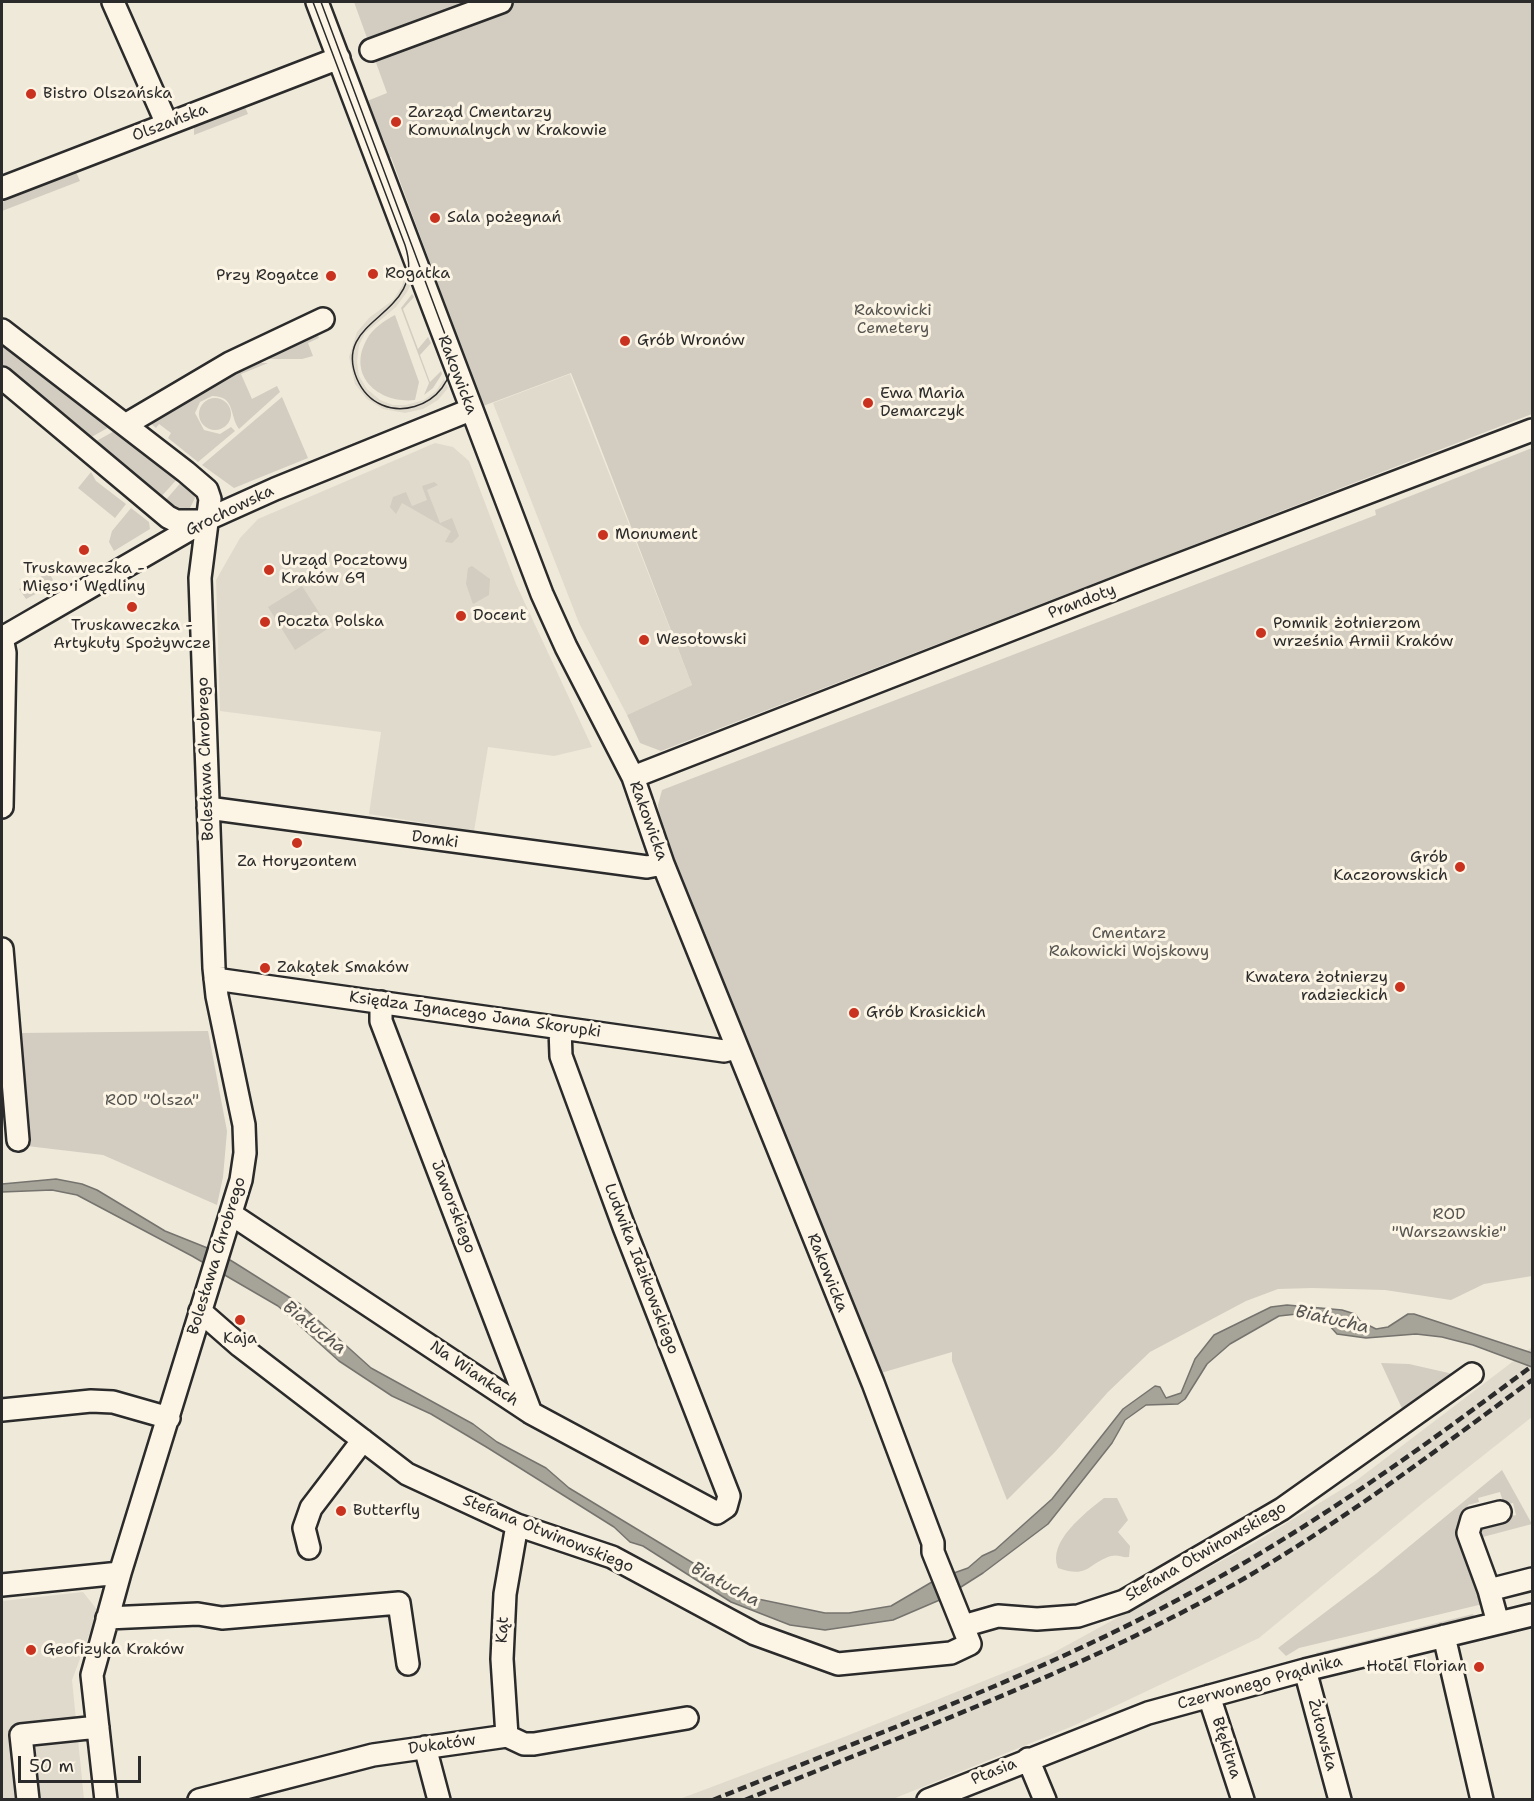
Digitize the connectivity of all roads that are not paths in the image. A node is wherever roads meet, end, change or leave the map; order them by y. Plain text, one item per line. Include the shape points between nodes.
1 (113, 2) edge
2 (317, 2) edge
3 (501, 2) edge
4 (371, 50) dead end
5 (339, 58) junction
6 (167, 124) junction
7 (2, 188) edge
8 (323, 319) dead end
9 (2, 330) edge
10 (2, 378) edge
11 (470, 410) junction
12 (125, 425) junction
13 (1533, 430) edge
14 (206, 520) junction
15 (2, 638) edge
16 (633, 777) junction
17 (2, 807) edge
18 (208, 808) junction
19 (663, 864) junction
20 (2, 949) edge
21 (215, 979) junction
22 (2, 984) edge
23 (381, 1002) junction
24 (560, 1028) junction
25 (736, 1048) junction
26 (18, 1140) dead end
27 (229, 1219) junction
28 (202, 1302) junction
29 (1472, 1374) dead end
30 (2, 1410) edge
31 (531, 1413) junction
32 (169, 1418) junction
33 (363, 1440) junction
34 (726, 1507) joint
35 (1500, 1512) dead end
36 (517, 1525) junction
37 (309, 1548) dead end
38 (120, 1573) junction
39 (1533, 1579) edge
40 (2, 1586) edge
41 (1489, 1590) junction
42 (1533, 1615) edge
43 (107, 1618) junction
44 (1498, 1623) junction
45 (964, 1629) junction
46 (1444, 1636) junction
47 (408, 1664) dead end
48 (1305, 1670) junction
49 (1209, 1696) junction
50 (687, 1718) dead end
51 (98, 1727) junction
52 (507, 1736) junction
53 (425, 1747) junction
54 (1028, 1759) junction
55 (28, 1800) edge
56 (106, 1800) edge
57 (200, 1800) edge
58 (439, 1800) edge
59 (928, 1800) edge
60 (1045, 1800) edge
61 (1243, 1800) edge
62 (1340, 1800) edge
63 (1482, 1800) edge

1 - 6 street
2 - 5 street, Rakowicka
3 - 4 street
5 - 6 street, Olszańska
5 - 11 street, Rakowicka
6 - 7 street, Olszańska
8 - 12 street via 230,363
9 - 12 street
10 - 14 street via 168,517 176,521
11 - 14 street, Grochowska
11 - 16 street, Rakowicka via 550,612
12 - 14 street, Bolesława Chrobrego via 207,490 210,499
13 - 16 street, Prandoty
14 - 15 street, Grochowska
14 - 18 street, Bolesława Chrobrego via 200,578
15 - 17 street
16 - 19 street, Rakowicka
18 - 19 street, Domki via 636,866
18 - 21 street, Bolesława Chrobrego
19 - 25 street, Rakowicka
20 - 22 street
21 - 23 street, Księdza Ignacego Jana Skorupki
21 - 27 street, Bolesława Chrobrego via 244,1125 242,1174
22 - 26 street
23 - 24 street, Księdza Ignacego Jana Skorupki
23 - 31 street, Jaworskiego via 381,1021
24 - 25 street, Księdza Ignacego Jana Skorupki via 724,1051
24 - 34 street, Ludwika Idzikowskiego via 561,1056 729,1496
25 - 45 street, Rakowicka via 877,1393
27 - 28 street, Bolesława Chrobrego
27 - 31 street, Na Wiankach
28 - 32 street, Bolesława Chrobrego
28 - 33 street, Stefana Otwinowskiego
29 - 45 street, Stefana Otwinowskiego via 1282,1509 1124,1601 1078,1616 998,1616
30 - 32 street via 113,1402
31 - 34 street, Na Wiankach via 717,1513
32 - 38 street, Bolesława Chrobrego
33 - 36 street, Stefana Otwinowskiego via 407,1474
33 - 37 street via 311,1508 304,1528
35 - 41 street via 1472,1519 1467,1533
36 - 45 street, Stefana Otwinowskiego via 612,1557 723,1619 838,1664 951,1653
36 - 52 street, Kąt via 505,1594 502,1659
38 - 40 street
38 - 43 street, Bolesława Chrobrego
39 - 41 street
41 - 44 street
42 - 44 street, Czerwonego Prądnika
43 - 47 street via 198,1614 222,1618 399,1603
43 - 51 street, Bolesława Chrobrego via 92,1675
44 - 46 street, Czerwonego Prądnika
46 - 48 street, Czerwonego Prądnika
46 - 63 street
48 - 49 street, Czerwonego Prądnika
48 - 62 street, Żułowska
49 - 54 street, Czerwonego Prądnika via 1138,1716
49 - 61 street, Błękitna
50 - 52 street, Dukatów via 534,1744
51 - 55 street via 21,1735
51 - 56 street, Bolesława Chrobrego
52 - 53 street, Dukatów
53 - 57 street, Dukatów via 373,1755
53 - 58 street
54 - 59 street, Ptasia
54 - 60 street

